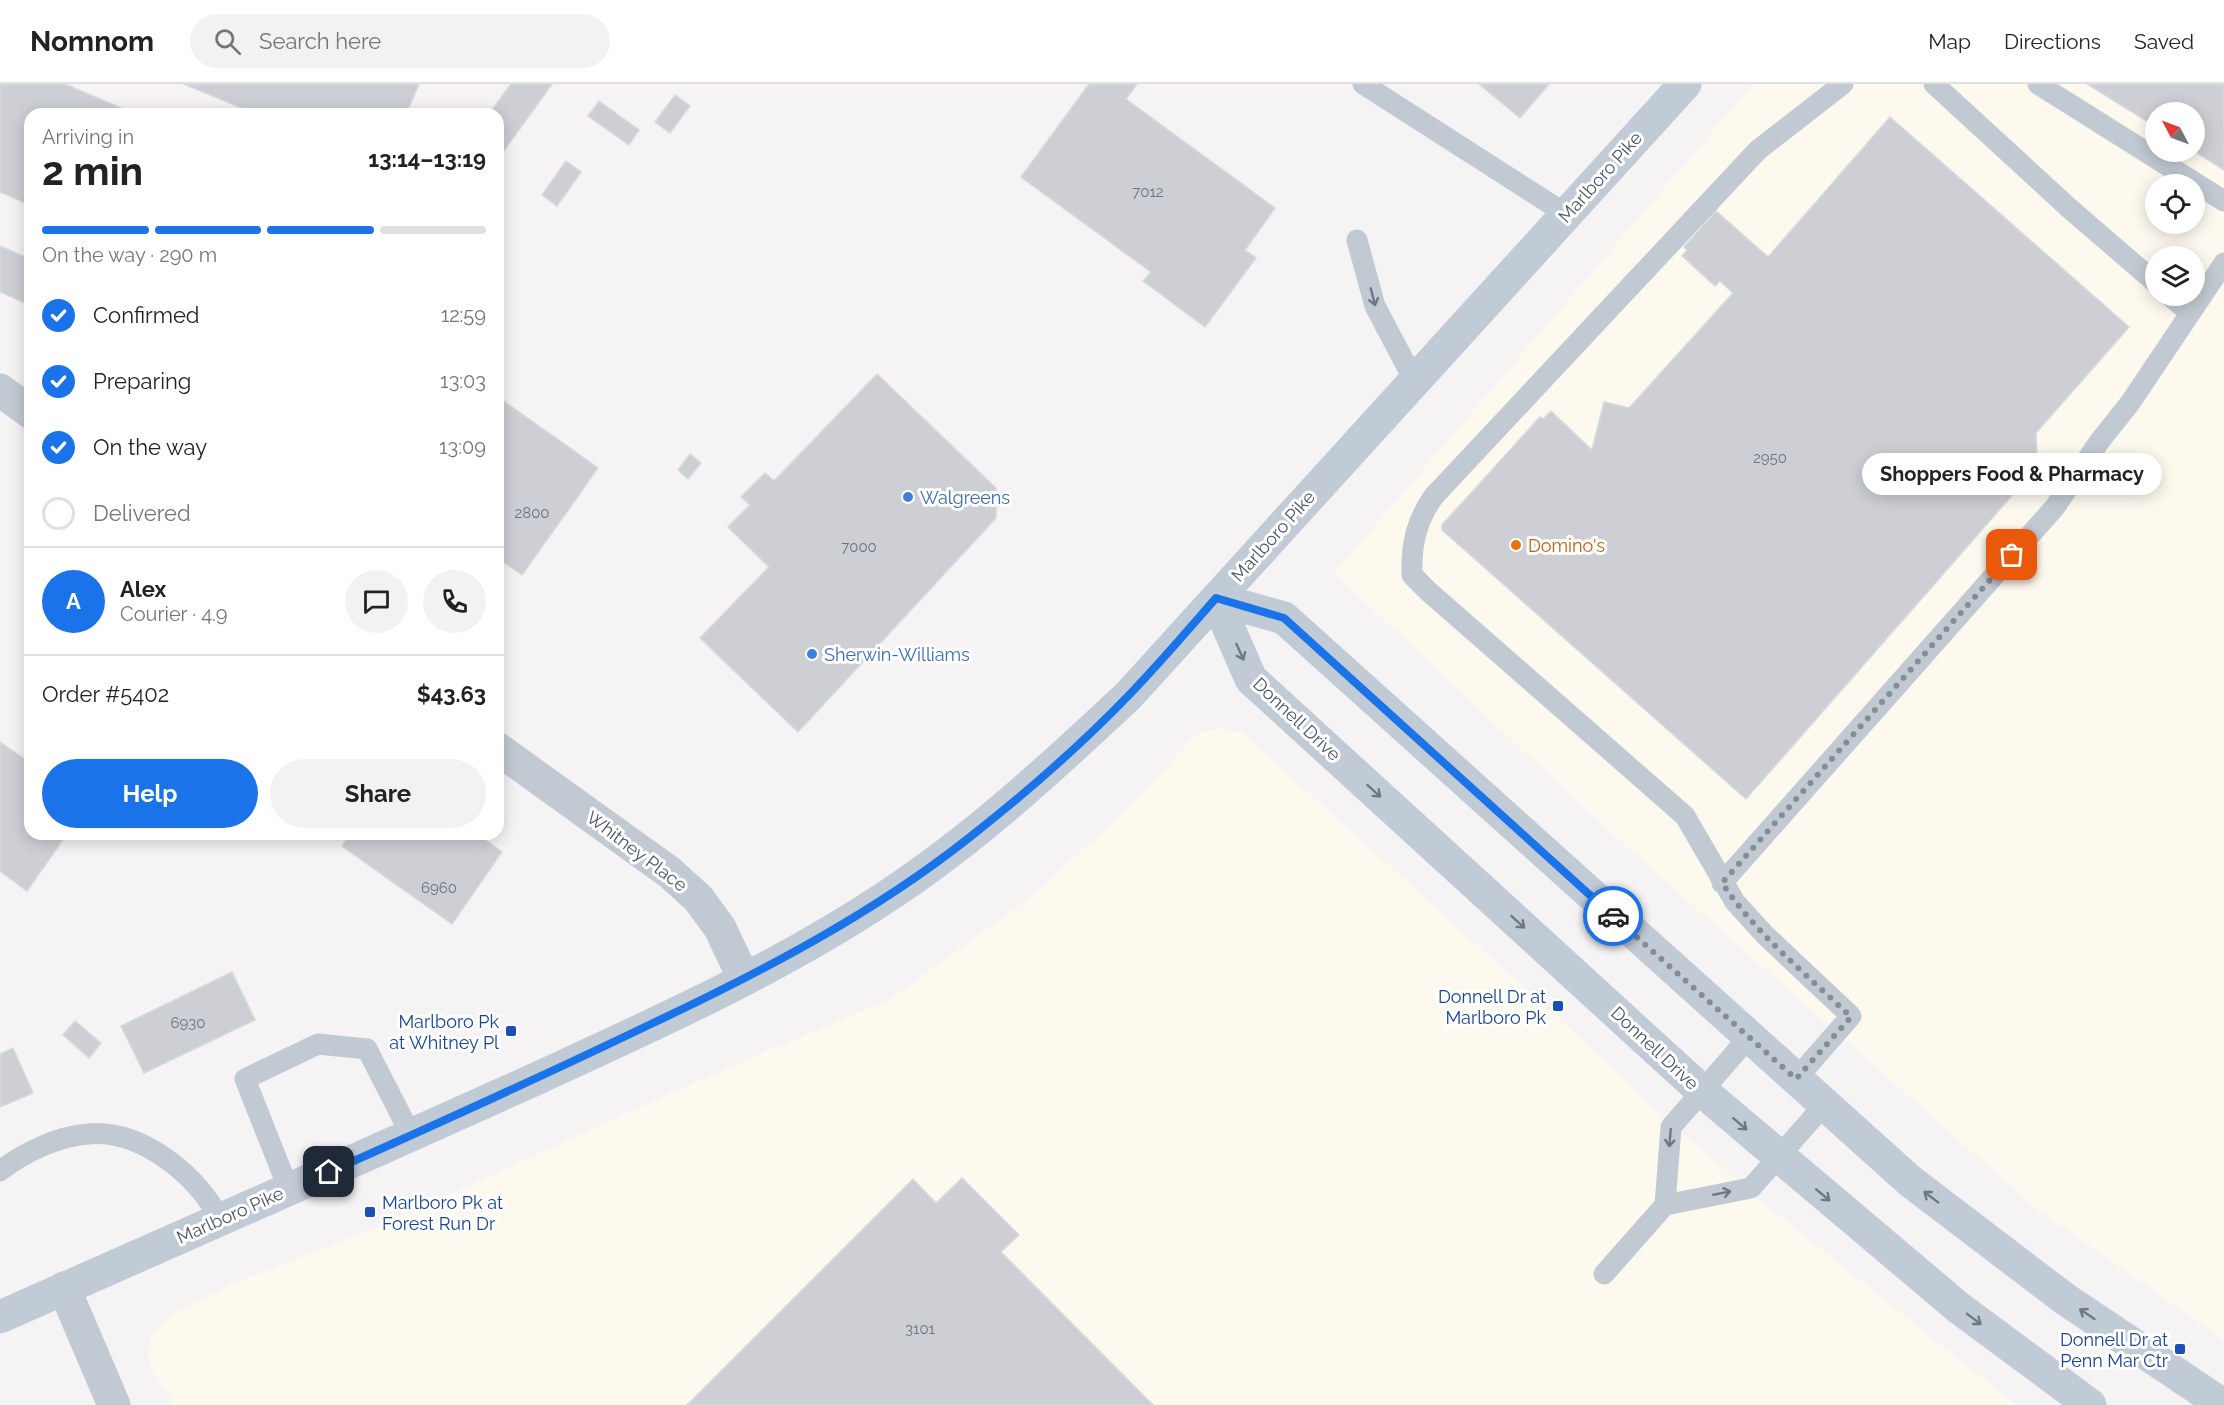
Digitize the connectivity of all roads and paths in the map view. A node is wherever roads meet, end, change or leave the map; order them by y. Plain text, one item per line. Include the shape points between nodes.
1 (1363, 84) edge
2 (1685, 84) edge
3 (1843, 84) edge
4 (1934, 84) edge
5 (2038, 84) edge
6 (2224, 201) edge
7 (1566, 214) junction
8 (1357, 240) dead end
9 (2224, 263) edge
10 (2145, 274) edge
11 (2182, 306) edge
12 (2190, 313) junction
13 (1414, 380) junction
14 (0, 390) edge
15 (24, 408) edge
16 (1216, 598) junction
17 (504, 753) edge
18 (1722, 883) junction
19 (744, 979) junction
20 (1749, 1037) junction
21 (1796, 1079) junction
22 (1701, 1091) junction
23 (1824, 1105) junction
24 (411, 1136) junction
25 (1778, 1158) junction
26 (0, 1171) edge
27 (289, 1190) junction
28 (1665, 1205) junction
29 (220, 1220) junction
30 (1604, 1274) dead end
31 (64, 1288) junction
32 (0, 1317) edge
33 (114, 1405) edge
34 (2090, 1405) edge
35 (2223, 1405) edge

1 - 7 lane
2 - 7 street, Marlboro Pike
3 - 18 lane via 1758,150 1434,496 1416,528 1412,550 1412,575 1428,591 1685,816
4 - 10 lane
5 - 6 lane
7 - 13 street, Marlboro Pike
8 -> 13 lane via 1375,306
9 - 12 lane
11 - 12 lane
12 - 18 lane via 2055,507
13 - 16 street, Marlboro Pike
14 - 15 street
16 - 19 street, Marlboro Pike via 1128,696 969,838 818,940
16 - 20 street via 1284,618
16 -> 22 street, Donnell Drive via 1251,679
17 - 19 street, Whitney Place via 669,872 698,898 720,928
18 - 21 lane via 1765,935 1851,1017
19 - 24 street, Marlboro Pike
20 - 21 street
20 - 22 lane
21 - 23 street
22 -> 25 street, Donnell Drive
22 -> 28 lane via 1671,1127
23 - 25 lane
35 -> 23 street via 2065,1299 1910,1181
24 - 27 street, Marlboro Pike
24 - 27 lane via 367,1049 318,1044 245,1079
28 -> 25 lane via 1751,1188
25 -> 34 street, Donnell Drive via 1959,1308
26 - 29 lane via 55,1142 88,1134 109,1135 157,1153 178,1168 211,1200
27 - 29 street, Marlboro Pike
28 - 30 lane
29 - 31 street, Marlboro Pike
31 - 32 street, Marlboro Pike
31 - 33 street

